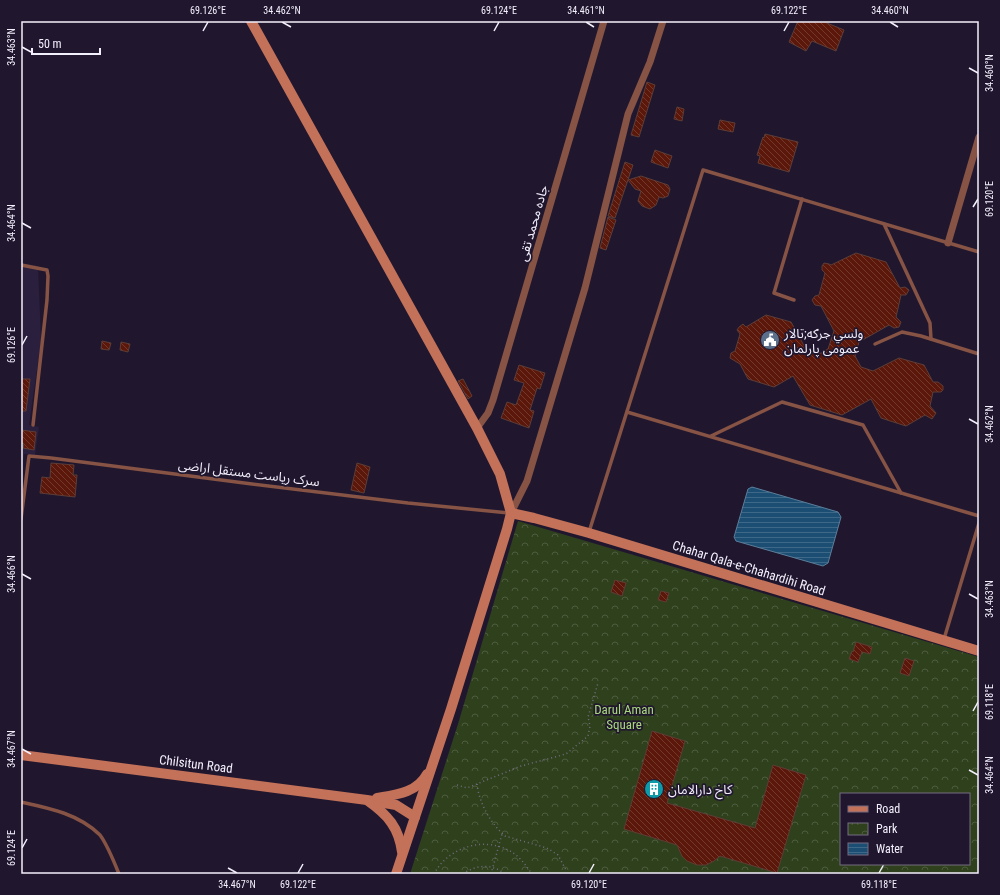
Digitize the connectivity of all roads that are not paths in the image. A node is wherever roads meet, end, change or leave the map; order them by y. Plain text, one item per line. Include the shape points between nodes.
1 (250, 21) edge
2 (604, 21) edge
3 (663, 21) edge
4 (979, 137) edge
5 (802, 200) junction
6 (884, 224) junction
7 (948, 243) junction
8 (979, 252) edge
9 (21, 266) edge
10 (794, 300) dead end
11 (931, 339) junction
12 (875, 344) dead end
13 (979, 354) edge
14 (627, 412) junction
15 (33, 425) dead end
16 (477, 428) junction
17 (711, 436) junction
18 (901, 492) junction
19 (22, 501) edge
20 (511, 513) junction
21 (979, 516) edge
22 (21, 519) edge
23 (979, 523) edge
24 (589, 533) junction
25 (944, 640) junction
26 (979, 651) edge
27 (21, 755) edge
28 (434, 760) junction
29 (367, 800) junction
30 (21, 802) edge
31 (415, 817) junction
32 (402, 855) junction
33 (119, 874) edge
34 (396, 874) edge

1 - 16 main road
2 - 16 street, جاده محمد تقی via 493,400 488,414
3 - 20 street via 650,62 628,114 585,288 527,481
4 - 7 street
5 - 6 lane
5 - 10 lane via 774,293
5 - 14 lane via 703,170
6 - 7 lane
6 - 11 lane via 930,323
7 - 8 lane
9 - 15 lane via 46,270 48,276
11 - 12 lane via 902,332
11 - 13 lane
14 - 17 lane
14 - 24 lane
16 - 20 main road via 500,474
17 - 18 lane
17 - 18 lane via 782,402 863,425
18 - 21 lane
19 - 20 lane, سرک ریاست مستقل اراضی via 29,456 400,502
19 - 22 lane, سرک ریاست مستقل اراضی
20 - 24 main road, Chahar Qala-e-Chahardihi Road
20 - 28 main road
23 - 25 lane
24 - 25 main road, Chahar Qala-e-Chahardihi Road
25 - 26 main road, Chahar Qala-e-Chahardihi Road
27 - 29 main road, Chilsitun Road
28 - 29 main road via 424,779 415,788 399,795
28 - 31 main road
29 - 31 main road via 396,805
29 - 32 main road via 383,812 396,828
30 - 33 lane via 54,810 83,822 101,836
31 - 32 main road
32 - 34 main road

